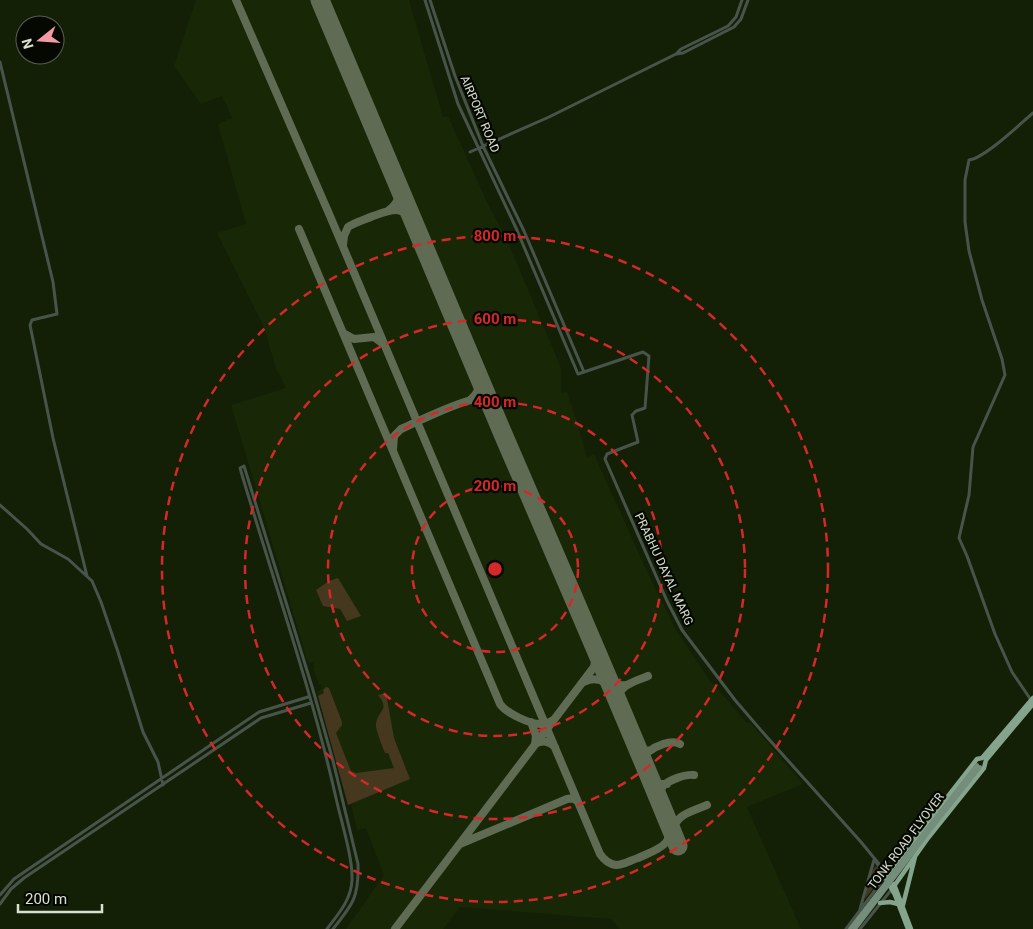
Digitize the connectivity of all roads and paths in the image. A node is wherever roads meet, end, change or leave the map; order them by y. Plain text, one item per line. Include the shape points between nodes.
1 (425, 0) edge
2 (430, 0) edge
3 (742, 0) edge
4 (748, 0) edge
5 (677, 54) junction
6 (0, 62) edge
7 (1033, 113) edge
8 (483, 146) junction
9 (478, 148) junction
10 (470, 152) dead end
11 (584, 372) junction
12 (578, 374) joint
13 (0, 505) edge
14 (87, 576) junction
15 (315, 698) junction
16 (310, 700) junction
17 (1032, 701) edge
18 (162, 779) junction
19 (163, 785) junction
20 (339, 788) junction
21 (334, 789) junction
22 (351, 835) junction
23 (344, 836) junction
24 (916, 854) junction
25 (875, 860) junction
26 (886, 876) junction
27 (893, 887) junction
28 (0, 895) edge
29 (880, 903) junction
30 (0, 904) edge
31 (901, 905) junction
32 (860, 911) junction
33 (327, 929) edge
34 (334, 929) edge
35 (846, 929) edge
36 (850, 929) edge
37 (855, 929) edge
38 (860, 929) edge
39 (909, 929) edge

1 - 9 street, AIRPORT ROAD via 454,92
2 - 8 street, AIRPORT ROAD via 454,76
3 - 5 street via 736,17 728,26
4 - 5 street via 741,19 731,29
5 - 8 street
6 - 14 street via 54,288 57,314 32,320 30,325 53,438
7 - 17 street via 987,151 969,160 965,175 969,251 1005,375 973,447 969,495 958,538 1012,672
8 - 9 street
8 - 11 street, AIRPORT ROAD via 524,231
9 - 10 street
9 - 12 street, AIRPORT ROAD
11 - 12 street, PRABHU DAYAL MARG
11 - 25 street, PRABHU DAYAL MARG via 644,352 649,356 645,408 632,415 638,442 607,454 605,459 667,602 682,630 735,700
13 - 14 street via 42,544
14 - 18 street via 101,602 143,732 158,762
15 - 16 street
15 - 16 street via 244,466 240,468
15 - 20 street
16 - 18 street via 260,712
16 - 19 street via 262,718
16 - 21 street
17 - 24 highway
17 - 26 highway via 964,774
18 - 19 street
18 - 28 street via 14,879
19 - 30 street via 24,878
20 - 21 street
20 - 22 street
21 - 23 street
22 - 23 street
22 - 34 street via 358,864 357,895
23 - 33 street via 351,864 349,897
24 - 27 highway
24 - 31 highway
25 - 26 street
25 - 32 street
26 - 27 highway
26 - 32 street
27 - 29 street
27 - 31 highway
29 - 31 highway
29 - 38 street
31 - 39 highway
32 - 35 street
36 - 37 main road, TONK ROAD FLYOVER, bridge via 979,766

